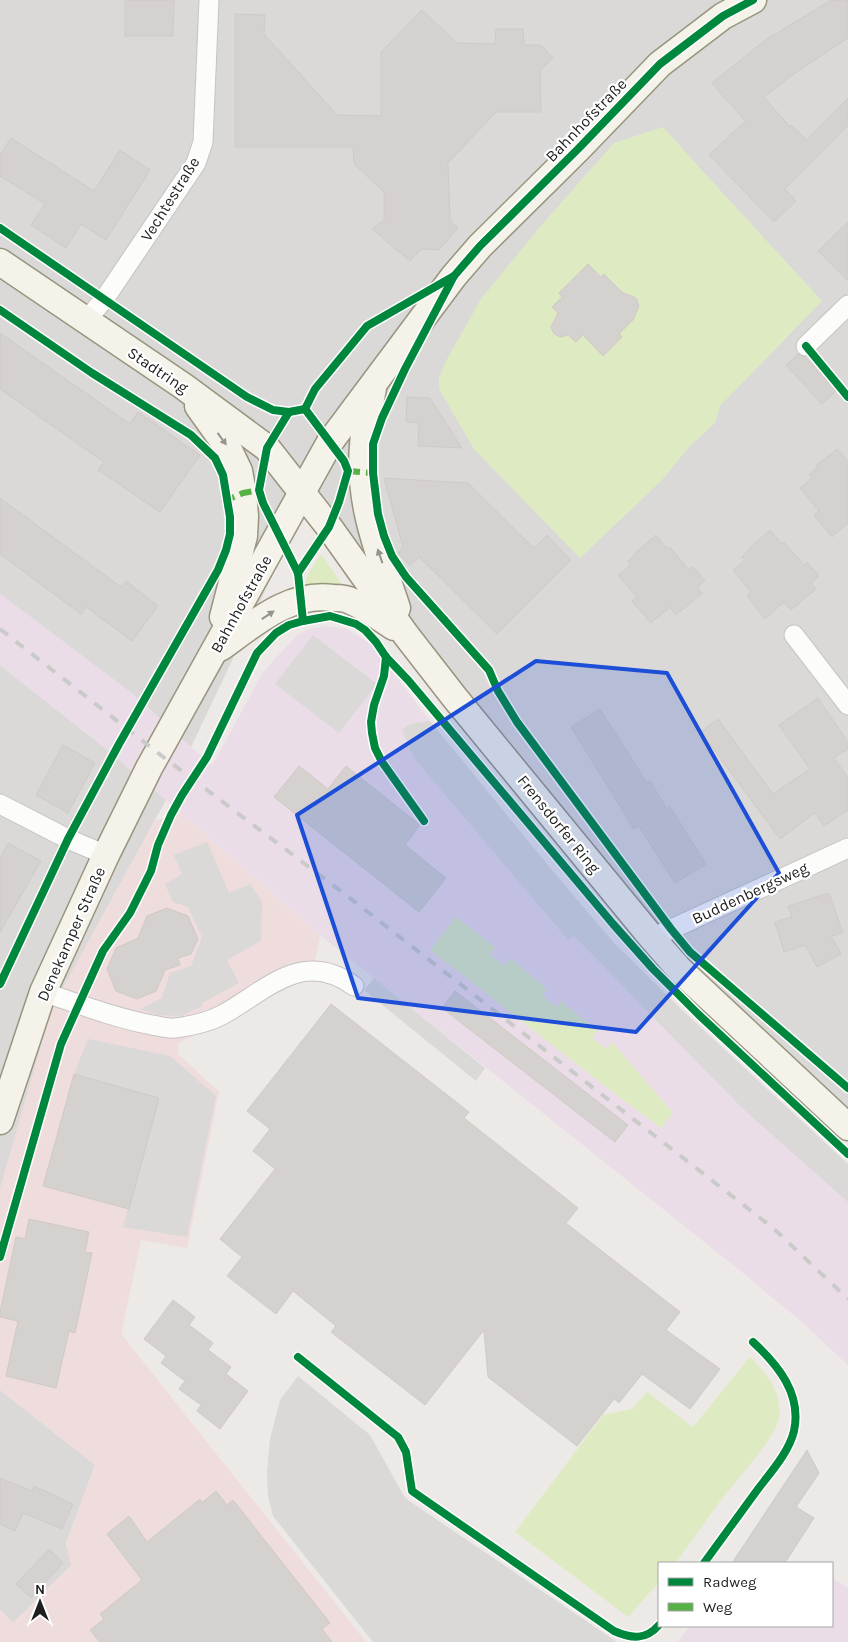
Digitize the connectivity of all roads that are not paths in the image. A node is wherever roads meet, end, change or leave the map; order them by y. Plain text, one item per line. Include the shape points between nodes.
1 (208, 0) edge
2 (753, 0) edge
3 (0, 262) edge
4 (848, 305) edge
5 (86, 321) junction
6 (806, 346) dead end
7 (374, 383) junction
8 (183, 386) junction
9 (303, 492) junction
10 (794, 635) dead end
11 (406, 636) junction
12 (214, 653) junction
13 (848, 705) edge
14 (158, 753) joint
15 (0, 804) edge
16 (848, 848) edge
17 (106, 855) junction
18 (652, 938) junction
19 (354, 986) dead end
20 (43, 992) junction
21 (0, 1121) edge
22 (848, 1127) edge

1 - 5 street, Vechtestraße via 203,142 196,163
2 - 7 street, Bahnhofstraße via 723,16 660,64 480,246
3 - 5 street, Stadtring
4 - 6 street
5 - 8 street, Stadtring
7 - 9 street, Bahnhofstraße via 330,442
11 -> 7 street via 364,500 363,444
8 - 9 street, Stadtring via 267,448
8 -> 12 street via 228,448 243,492 244,536
9 - 11 street, Frensdorfer Ring
9 - 12 street, Bahnhofstraße
10 - 13 street
12 -> 11 street via 279,607 301,599 350,600
11 - 18 street, Frensdorfer Ring
12 - 14 street, Bahnhofstraße
14 - 17 street, Denekamper Straße
15 - 17 street
16 - 18 street, Buddenbergsweg
17 - 20 street, Denekamper Straße
18 - 22 street, Frensdorfer Ring via 680,970
19 - 20 street via 342,977 320,970 299,973 274,982 221,1016 199,1025 172,1029 140,1023
20 - 21 street, Denekamper Straße

